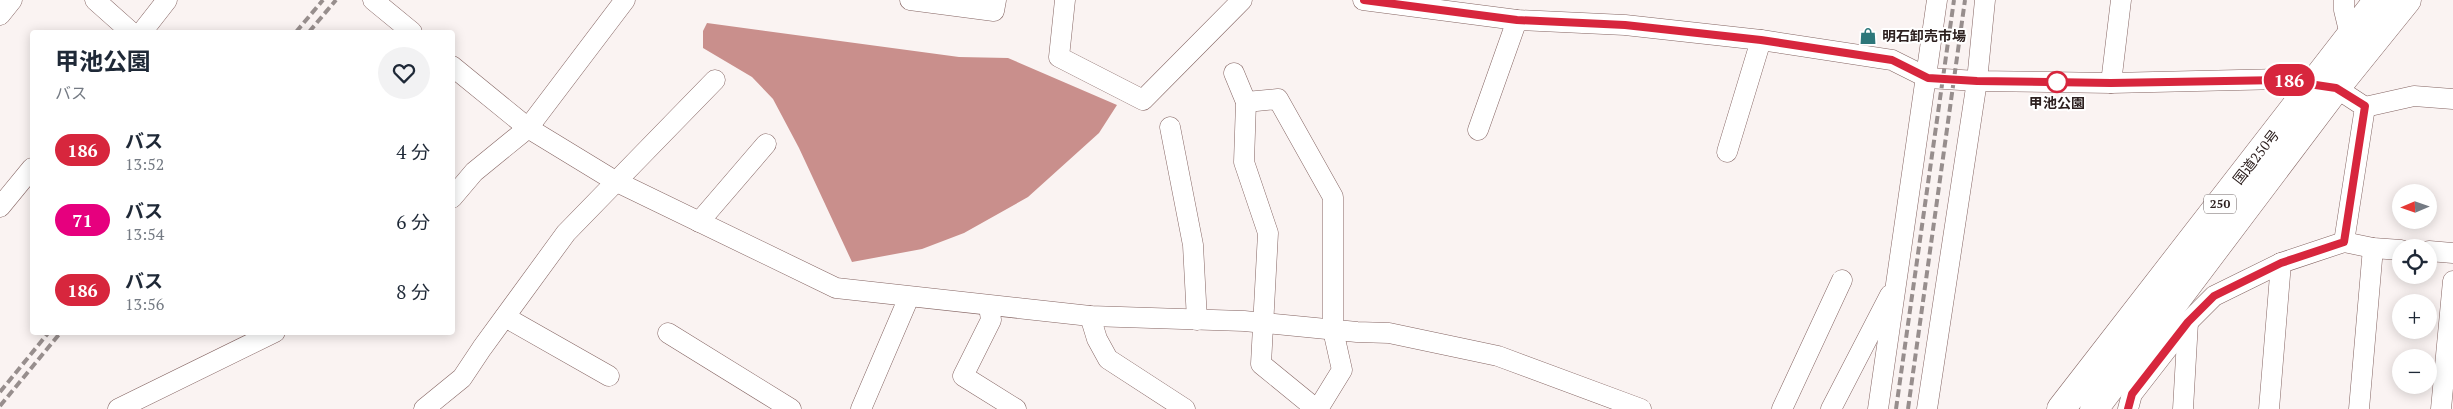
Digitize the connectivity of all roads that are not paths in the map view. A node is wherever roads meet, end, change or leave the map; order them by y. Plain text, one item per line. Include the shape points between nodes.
1 (12, 0) edge
2 (95, 0) edge
3 (168, 0) edge
4 (373, 0) edge
5 (625, 0) edge
6 (910, 0) edge
7 (996, 0) edge
8 (1065, 0) edge
9 (1242, 0) edge
10 (1364, 0) edge
11 (1937, 0) edge
12 (1985, 0) edge
13 (2121, 0) edge
14 (2344, 0) edge
15 (2378, 0) edge
16 (2407, 0) edge
17 (0, 15) edge
18 (1517, 20) junction
19 (129, 30) edge
20 (144, 30) edge
21 (410, 30) edge
22 (2350, 35) junction
23 (1761, 40) junction
24 (455, 68) edge
25 (1234, 73) dead end
26 (1928, 78) junction
27 (715, 80) dead end
28 (1977, 81) junction
29 (2111, 83) junction
30 (2324, 86) junction
31 (2453, 99) edge
32 (1246, 102) junction
33 (2365, 106) junction
34 (1170, 127) dead end
35 (528, 128) junction
36 (1478, 130) dead end
37 (766, 144) dead end
38 (1727, 152) dead end
39 (30, 170) edge
40 (615, 181) junction
41 (455, 194) edge
42 (0, 207) edge
43 (699, 222) junction
44 (2344, 242) junction
45 (2374, 248) junction
46 (2392, 249) edge
47 (2437, 251) edge
48 (2453, 252) edge
49 (2281, 263) junction
50 (1842, 280) dead end
51 (1897, 281) junction
52 (2453, 281) edge
53 (909, 297) junction
54 (988, 306) junction
55 (1090, 316) junction
56 (505, 317) junction
57 (1197, 320) junction
58 (2188, 322) junction
59 (1262, 323) junction
60 (1332, 330) junction
61 (668, 333) dead end
62 (270, 335) edge
63 (609, 376) dead end
64 (118, 409) edge
65 (424, 409) edge
66 (791, 409) edge
67 (861, 409) edge
68 (1016, 409) edge
69 (1185, 409) edge
70 (1317, 409) edge
71 (1641, 409) edge
72 (1782, 409) edge
73 (1831, 409) edge
74 (1878, 409) edge
75 (1927, 409) edge
76 (2061, 409) edge
77 (2094, 409) edge
78 (2128, 409) edge
79 (2183, 409) edge
80 (2269, 409) edge
81 (2359, 409) edge
82 (2441, 409) edge

1 - 17 street
2 - 19 street
3 - 20 street
4 - 21 street
5 - 35 street
6 - 7 street via 994,11
8 - 9 street via 1059,57 1144,100
10 - 18 street
11 - 26 street
12 - 28 street
13 - 29 street
14 - 22 street
15 - 22 highway, 国道250号 / 250
16 - 30 highway, 国道250号 / 250
18 - 23 street via 1625,25
18 - 36 street
22 - 30 highway, 国道250号 / 250
23 - 26 street via 1892,60
23 - 38 street
24 - 35 street
25 - 32 street
26 - 28 street
26 - 51 street
27 - 40 street
28 - 29 street
28 - 75 street
29 - 30 street via 2282,80
30 - 33 street
30 - 76 highway, 国道250号 / 250
30 - 77 highway, 国道250号 / 250
31 - 33 street via 2414,96
32 - 59 street via 1244,162 1268,233
32 - 60 street via 1278,99 1333,197
33 - 44 street
34 - 57 street via 1193,245
35 - 40 street
35 - 41 street via 474,172
37 - 43 street
39 - 42 street
40 - 43 street
40 - 56 street via 566,233
43 - 53 street via 836,288
44 - 45 street
44 - 49 street
45 - 46 street
45 - 81 street
47 - 48 street
49 - 58 street via 2214,296
49 - 80 street
50 - 72 street
51 - 73 street
51 - 74 street
52 - 82 street
53 - 54 street
53 - 67 street
54 - 55 street
54 - 68 street via 991,320 963,376
55 - 57 street
55 - 69 street via 1108,359
56 - 63 street
56 - 65 street via 462,378
57 - 59 street
58 - 78 street via 2132,394
58 - 79 street
59 - 60 street
59 - 70 street via 1261,364
60 - 70 street via 1342,370
60 - 71 street via 1389,333 1498,356
61 - 66 street
62 - 64 street

